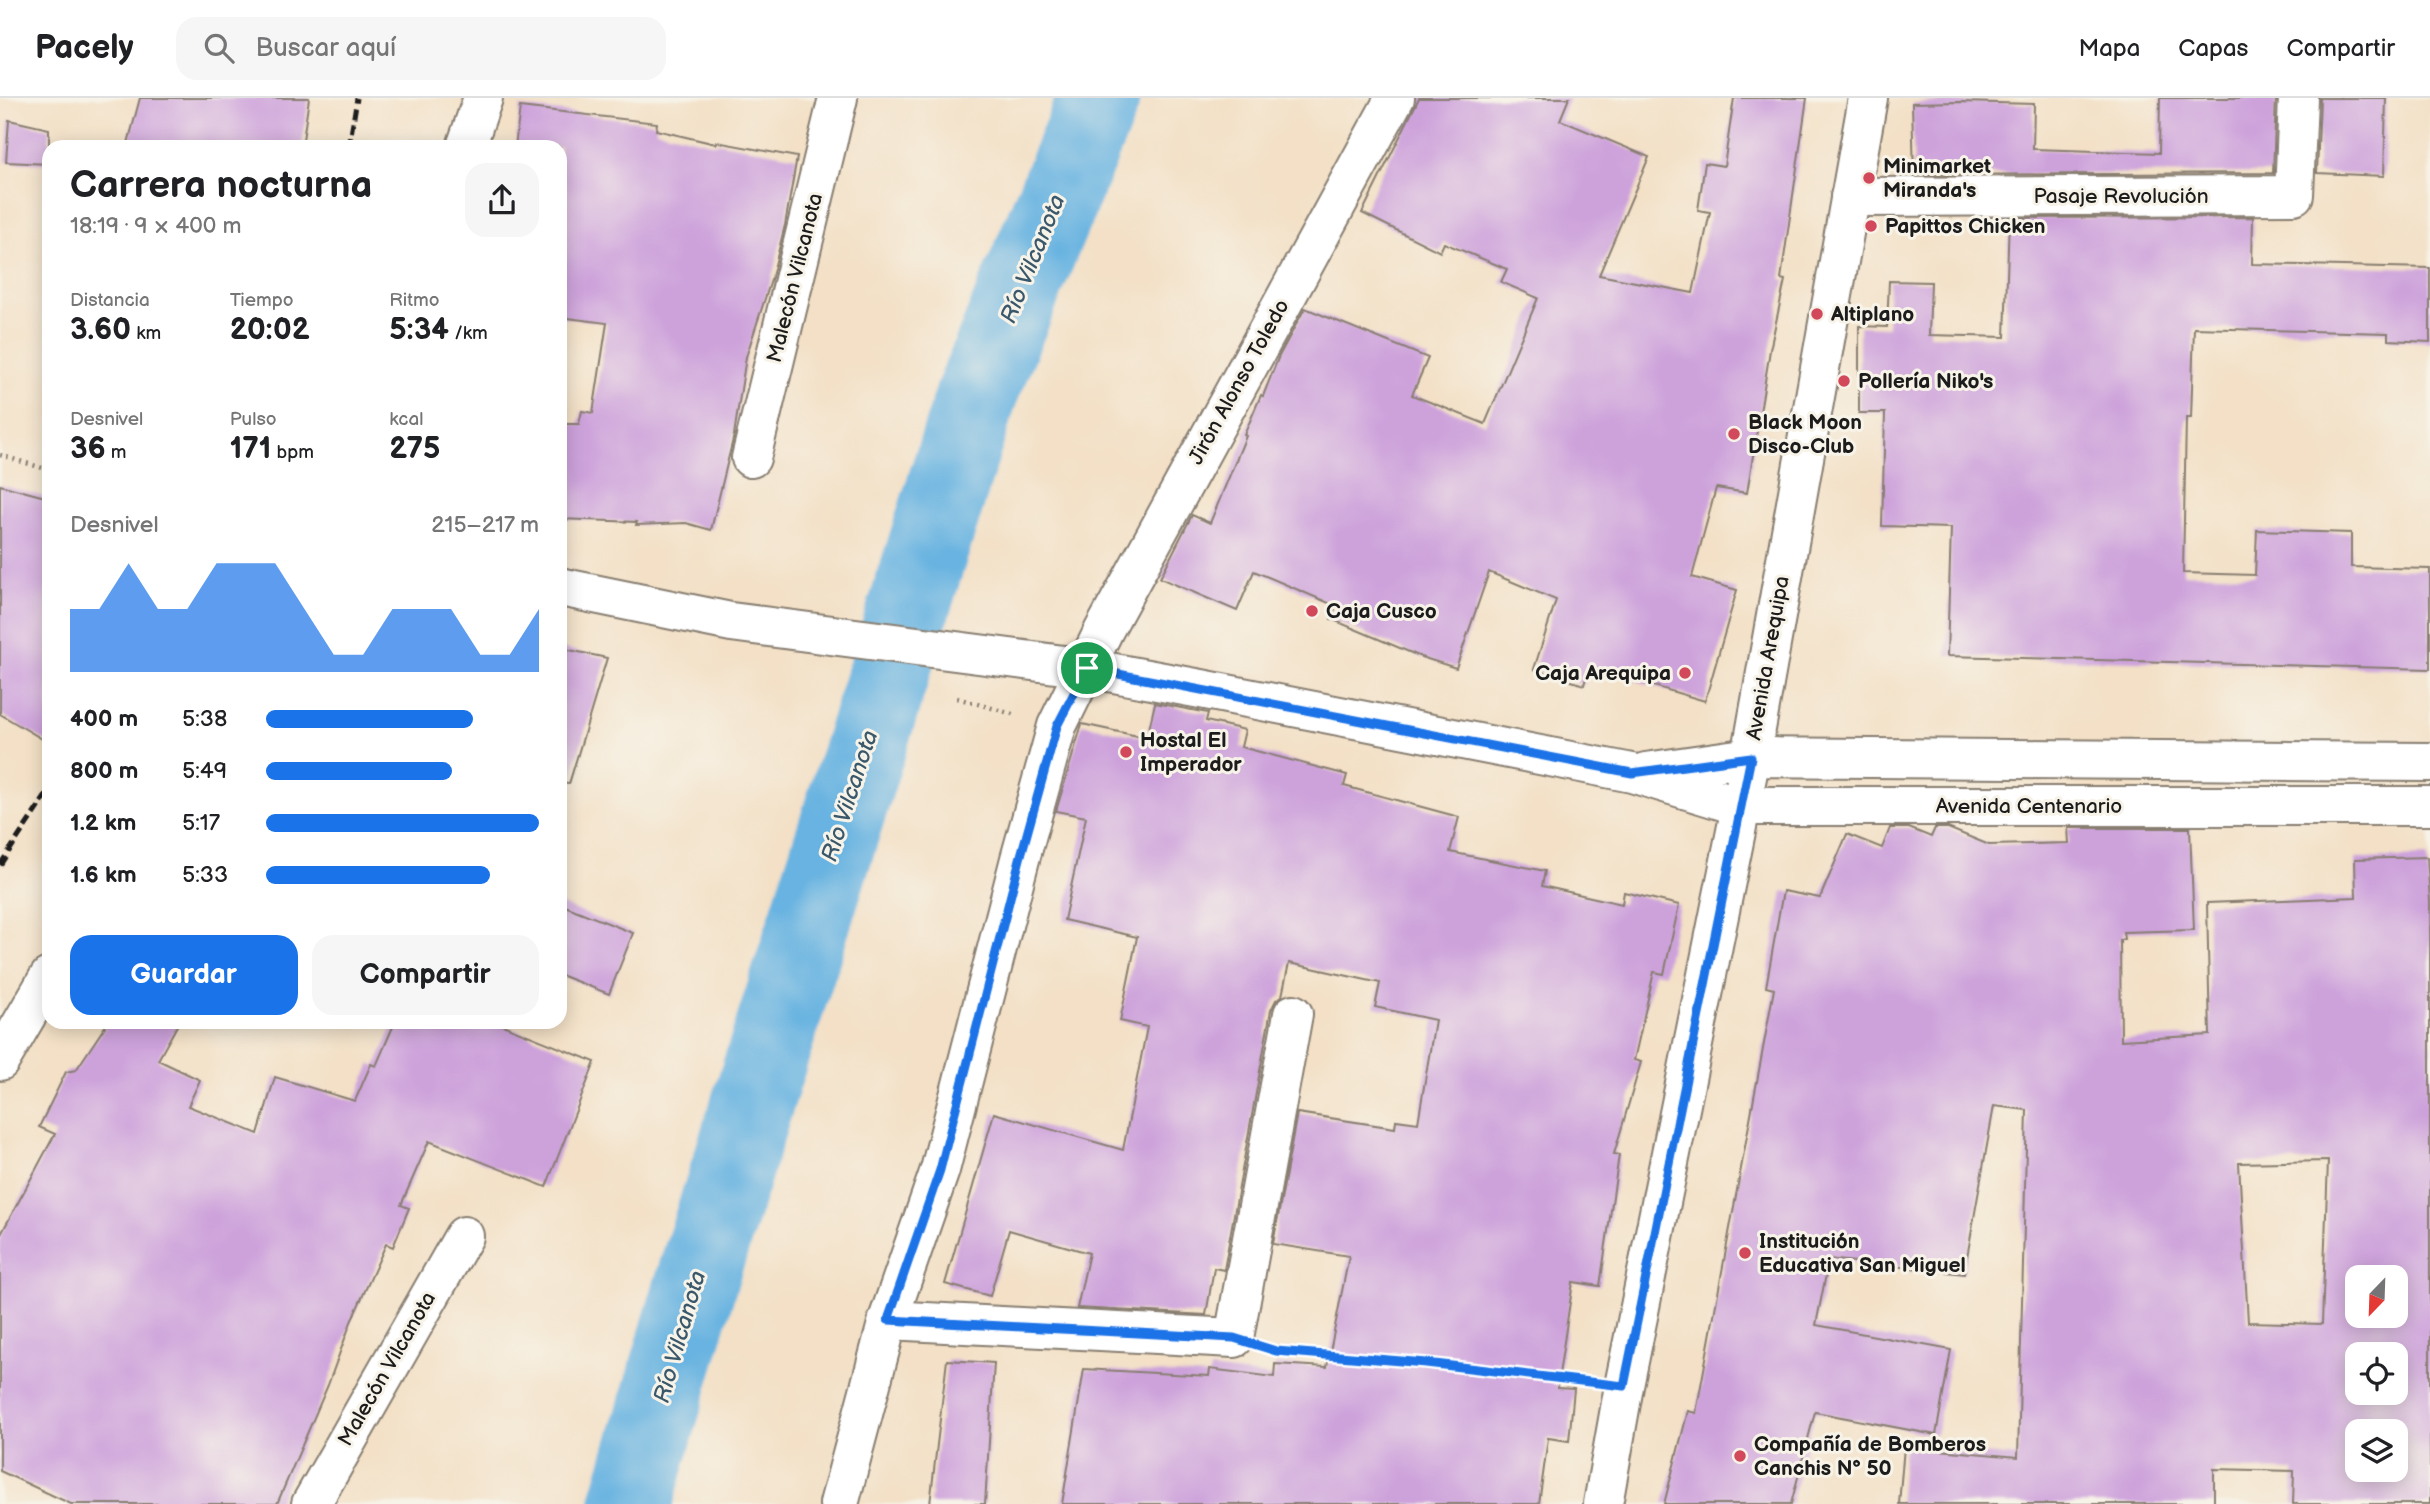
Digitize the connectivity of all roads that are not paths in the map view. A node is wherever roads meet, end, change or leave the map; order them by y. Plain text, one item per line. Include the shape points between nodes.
1 (483, 98) edge
2 (838, 98) edge
3 (1395, 98) edge
4 (1868, 98) edge
5 (2298, 98) edge
6 (468, 140) edge
7 (1850, 197) junction
8 (751, 458) dead end
9 (567, 588) edge
10 (1087, 668) junction
11 (1751, 757) junction
12 (2430, 762) edge
13 (1632, 773) junction
14 (1740, 806) junction
15 (2430, 806) edge
16 (42, 989) edge
17 (1293, 1014) dead end
18 (0, 1061) edge
19 (464, 1236) dead end
20 (888, 1320) junction
21 (311, 1504) edge
22 (839, 1504) edge
23 (1603, 1504) edge

1 - 6 street
2 - 8 street, Malecón Vilcanota
3 - 10 street, Jirón Alonso Toledo
4 - 7 street, Avenida Arequipa
5 - 7 street, Pasaje Revolución via 2294,195
7 - 11 street, Avenida Arequipa
9 - 10 street via 731,622
10 - 13 street
10 - 20 street, Jirón Alonso Toledo via 1057,726 940,1170
11 - 12 street
11 - 13 street
11 - 14 street, Avenida Arequipa
13 - 14 street, Avenida Centenario
14 - 15 street, Avenida Centenario
14 - 23 street, Avenida Arequipa
16 - 18 street
17 - 20 street via 1234,1338
19 - 21 street, Malecón Vilcanota
20 - 22 street, Jirón Alonso Toledo

